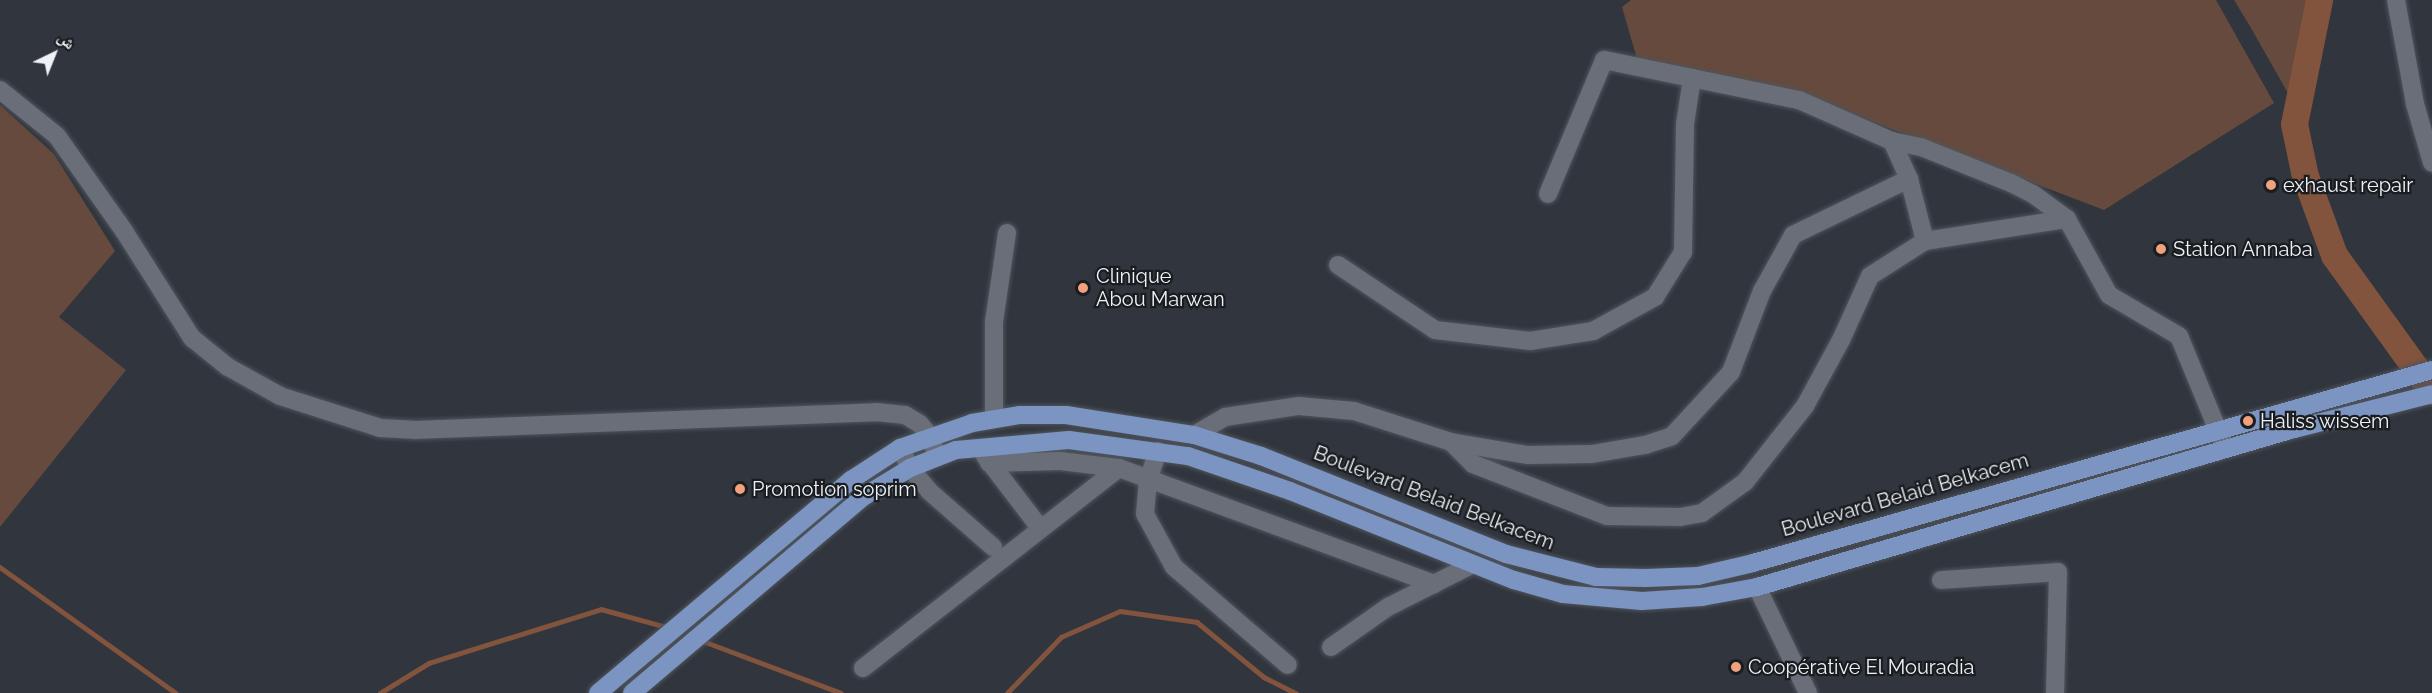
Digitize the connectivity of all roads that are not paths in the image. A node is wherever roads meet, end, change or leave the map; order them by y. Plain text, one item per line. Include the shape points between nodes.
1 (2396, 0) edge
2 (1692, 78) junction
3 (0, 90) edge
4 (2424, 103) edge
5 (1892, 141) junction
6 (2432, 163) edge
7 (1909, 179) junction
8 (1548, 194) dead end
9 (2067, 219) junction
10 (1007, 233) dead end
11 (1926, 241) junction
12 (1338, 265) dead end
13 (2432, 370) edge
14 (2430, 394) edge
15 (994, 419) junction
16 (2220, 428) junction
17 (929, 435) junction
18 (1194, 435) junction
19 (1451, 442) junction
20 (979, 447) junction
21 (900, 448) junction
22 (2225, 449) junction
23 (1158, 451) junction
24 (937, 455) junction
25 (989, 463) junction
26 (910, 468) junction
27 (1119, 468) junction
28 (1148, 480) junction
29 (1040, 528) junction
30 (993, 547) dead end
31 (1473, 564) junction
32 (1941, 580) dead end
33 (1434, 584) junction
34 (1757, 587) junction
35 (1331, 647) dead end
36 (1288, 665) dead end
37 (863, 668) dead end
38 (598, 693) edge
39 (632, 693) edge
40 (1808, 693) edge
41 (2055, 693) edge

1 - 4 street
2 - 5 street via 1799,100
2 - 8 street via 1604,60
2 - 12 street via 1685,124 1683,252 1655,297 1593,331 1530,341 1435,330
3 - 17 street via 57,136 192,338 228,367 280,396 380,428 414,430 876,412 905,415
4 - 6 street
5 - 7 street
5 - 9 street via 1921,147 2011,183
7 - 11 street
7 - 19 street via 1793,235 1762,291 1731,372 1672,436 1592,454 1528,455
9 - 11 street
9 - 16 street via 2109,296 2180,336
10 - 15 street via 994,322
11 - 19 street via 1870,276 1841,340 1804,406 1745,482 1702,513 1680,517 1607,516 1473,464
13 - 16 main road, Boulevard Belaid Belkacem
14 - 22 main road
15 - 17 main road, Boulevard Belaid Belkacem
15 - 18 main road, Boulevard Belaid Belkacem via 1066,415
16 - 18 main road, Boulevard Belaid Belkacem via 1753,563 1698,576 1646,578 1596,577 1506,554 1261,456
16 - 22 street
17 - 21 main road, Boulevard Belaid Belkacem
17 - 24 street
18 - 19 street via 1225,417 1299,406 1354,411
20 - 23 main road via 1069,440
20 - 24 main road
20 - 25 street
21 - 26 street
21 - 38 main road, Boulevard Belaid Belkacem via 851,480
22 - 34 main road
23 - 28 street
23 - 31 main road via 1246,475
24 - 26 main road
25 - 27 street via 1060,461
25 - 29 street
26 - 30 street via 929,491
26 - 39 main road via 863,497
27 - 28 street
27 - 29 street
28 - 33 street
28 - 36 street via 1145,514 1174,567
29 - 37 street
31 - 33 street
31 - 34 main road via 1563,594 1598,598 1642,601 1702,597
32 - 41 street via 2058,572
33 - 35 street via 1388,607
34 - 40 street

